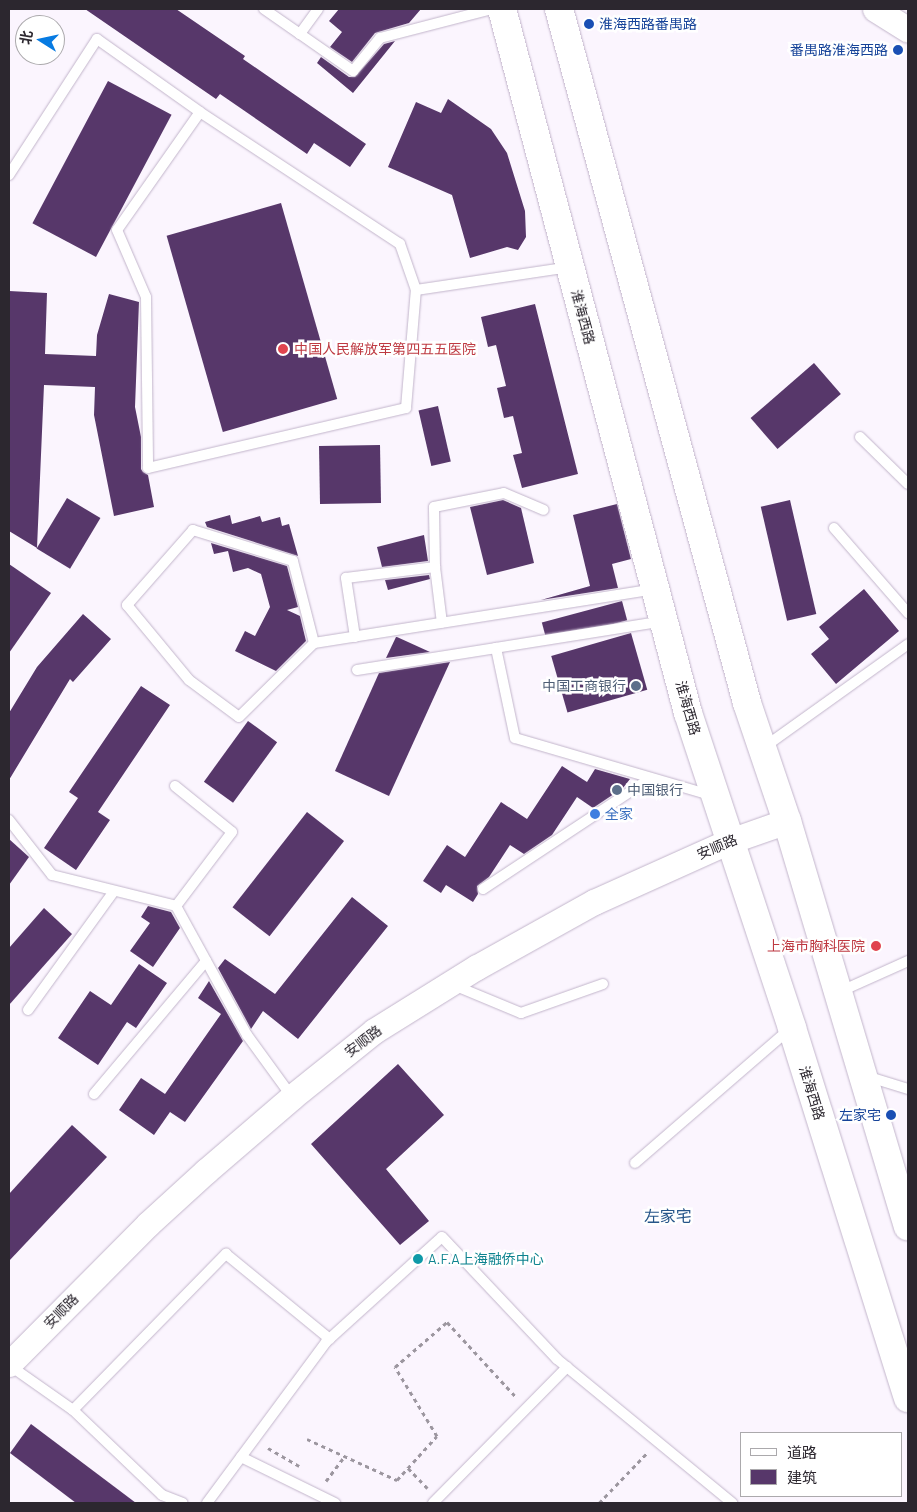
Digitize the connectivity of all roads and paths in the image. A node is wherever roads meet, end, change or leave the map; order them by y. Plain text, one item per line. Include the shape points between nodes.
1 (264, 9) edge
2 (318, 9) edge
3 (492, 9) edge
4 (502, 9) edge
5 (559, 9) edge
6 (876, 9) edge
7 (908, 30) edge
8 (300, 34) junction
9 (200, 112) junction
10 (9, 175) edge
11 (570, 266) junction
12 (416, 290) junction
13 (860, 437) dead end
14 (908, 484) edge
15 (544, 510) dead end
16 (834, 528) dead end
17 (435, 567) junction
18 (655, 589) junction
19 (908, 613) edge
20 (664, 621) junction
21 (442, 623) junction
22 (355, 637) junction
23 (314, 643) junction
24 (908, 644) edge
25 (496, 648) junction
26 (357, 670) dead end
27 (763, 748) junction
28 (651, 778) junction
29 (175, 786) dead end
30 (716, 797) junction
31 (9, 820) edge
32 (787, 821) junction
33 (730, 841) junction
34 (483, 889) dead end
35 (114, 891) junction
36 (176, 906) junction
37 (206, 961) junction
38 (908, 961) edge
39 (450, 984) junction
40 (603, 984) dead end
41 (838, 992) junction
42 (28, 1010) dead end
43 (792, 1028) junction
44 (862, 1075) junction
45 (908, 1089) edge
46 (94, 1094) dead end
47 (292, 1097) junction
48 (635, 1163) dead end
49 (908, 1226) edge
50 (330, 1339) junction
51 (9, 1365) edge
52 (567, 1367) junction
53 (908, 1398) edge
54 (526, 1408) junction
55 (73, 1410) junction
56 (307, 1439) dead end
57 (254, 1440) junction
58 (657, 1442) junction
59 (345, 1456) junction
60 (241, 1457) junction
61 (302, 1468) dead end
62 (408, 1468) junction
63 (319, 1477) dead end
64 (435, 1501) edge
65 (183, 1503) edge
66 (206, 1503) edge
67 (336, 1503) edge
68 (599, 1503) edge
69 (732, 1503) edge

1 - 8 lane
2 - 8 lane
3 - 8 lane via 380,38 353,71
4 - 11 main road, 淮海西路
5 - 27 main road via 747,703
6 - 7 street
9 - 10 lane via 97,39
9 - 12 lane via 400,244
9 - 12 lane via 117,230 146,297 148,468 406,408
11 - 12 lane
11 - 18 main road, 淮海西路
13 - 14 lane
15 - 17 lane via 504,493 434,507
16 - 19 lane
17 - 21 lane
17 - 22 lane via 346,578
18 - 20 main road, 淮海西路
18 - 21 lane
20 - 25 lane
20 - 30 main road, 淮海西路 via 688,713
21 - 22 lane
22 - 23 lane
23 - 23 lane via 239,716 189,680 126,605 193,530 293,561
24 - 27 lane
25 - 26 lane
25 - 28 lane via 515,738
27 - 32 main road
28 - 30 lane
28 - 34 lane
29 - 36 lane via 232,832
30 - 33 main road, 淮海西路
31 - 35 lane via 52,876
32 - 33 street, 安顺路
32 - 41 main road
33 - 39 street, 安顺路 via 594,902
33 - 43 main road, 淮海西路
35 - 36 lane
35 - 42 lane
36 - 37 lane
37 - 46 lane
37 - 47 lane via 247,1034
38 - 41 lane
39 - 40 lane via 522,1013
39 - 47 street, 安顺路 via 374,1031
41 - 44 main road
43 - 48 lane
43 - 53 main road, 淮海西路
44 - 45 lane
44 - 49 main road
47 - 51 street, 安顺路 via 148,1224
50 - 52 lane via 442,1237
50 - 55 lane via 226,1254
50 - 57 lane
51 - 55 lane
52 - 54 lane
52 - 58 lane
54 - 62 path via 447,1322 395,1367 437,1436
54 - 64 lane
55 - 65 lane via 162,1495
56 - 59 path
57 - 60 lane
57 - 61 path
58 - 68 path
58 - 69 lane
59 - 62 path via 397,1480
59 - 63 path via 327,1481
60 - 66 lane
60 - 67 lane
62 - 64 path

